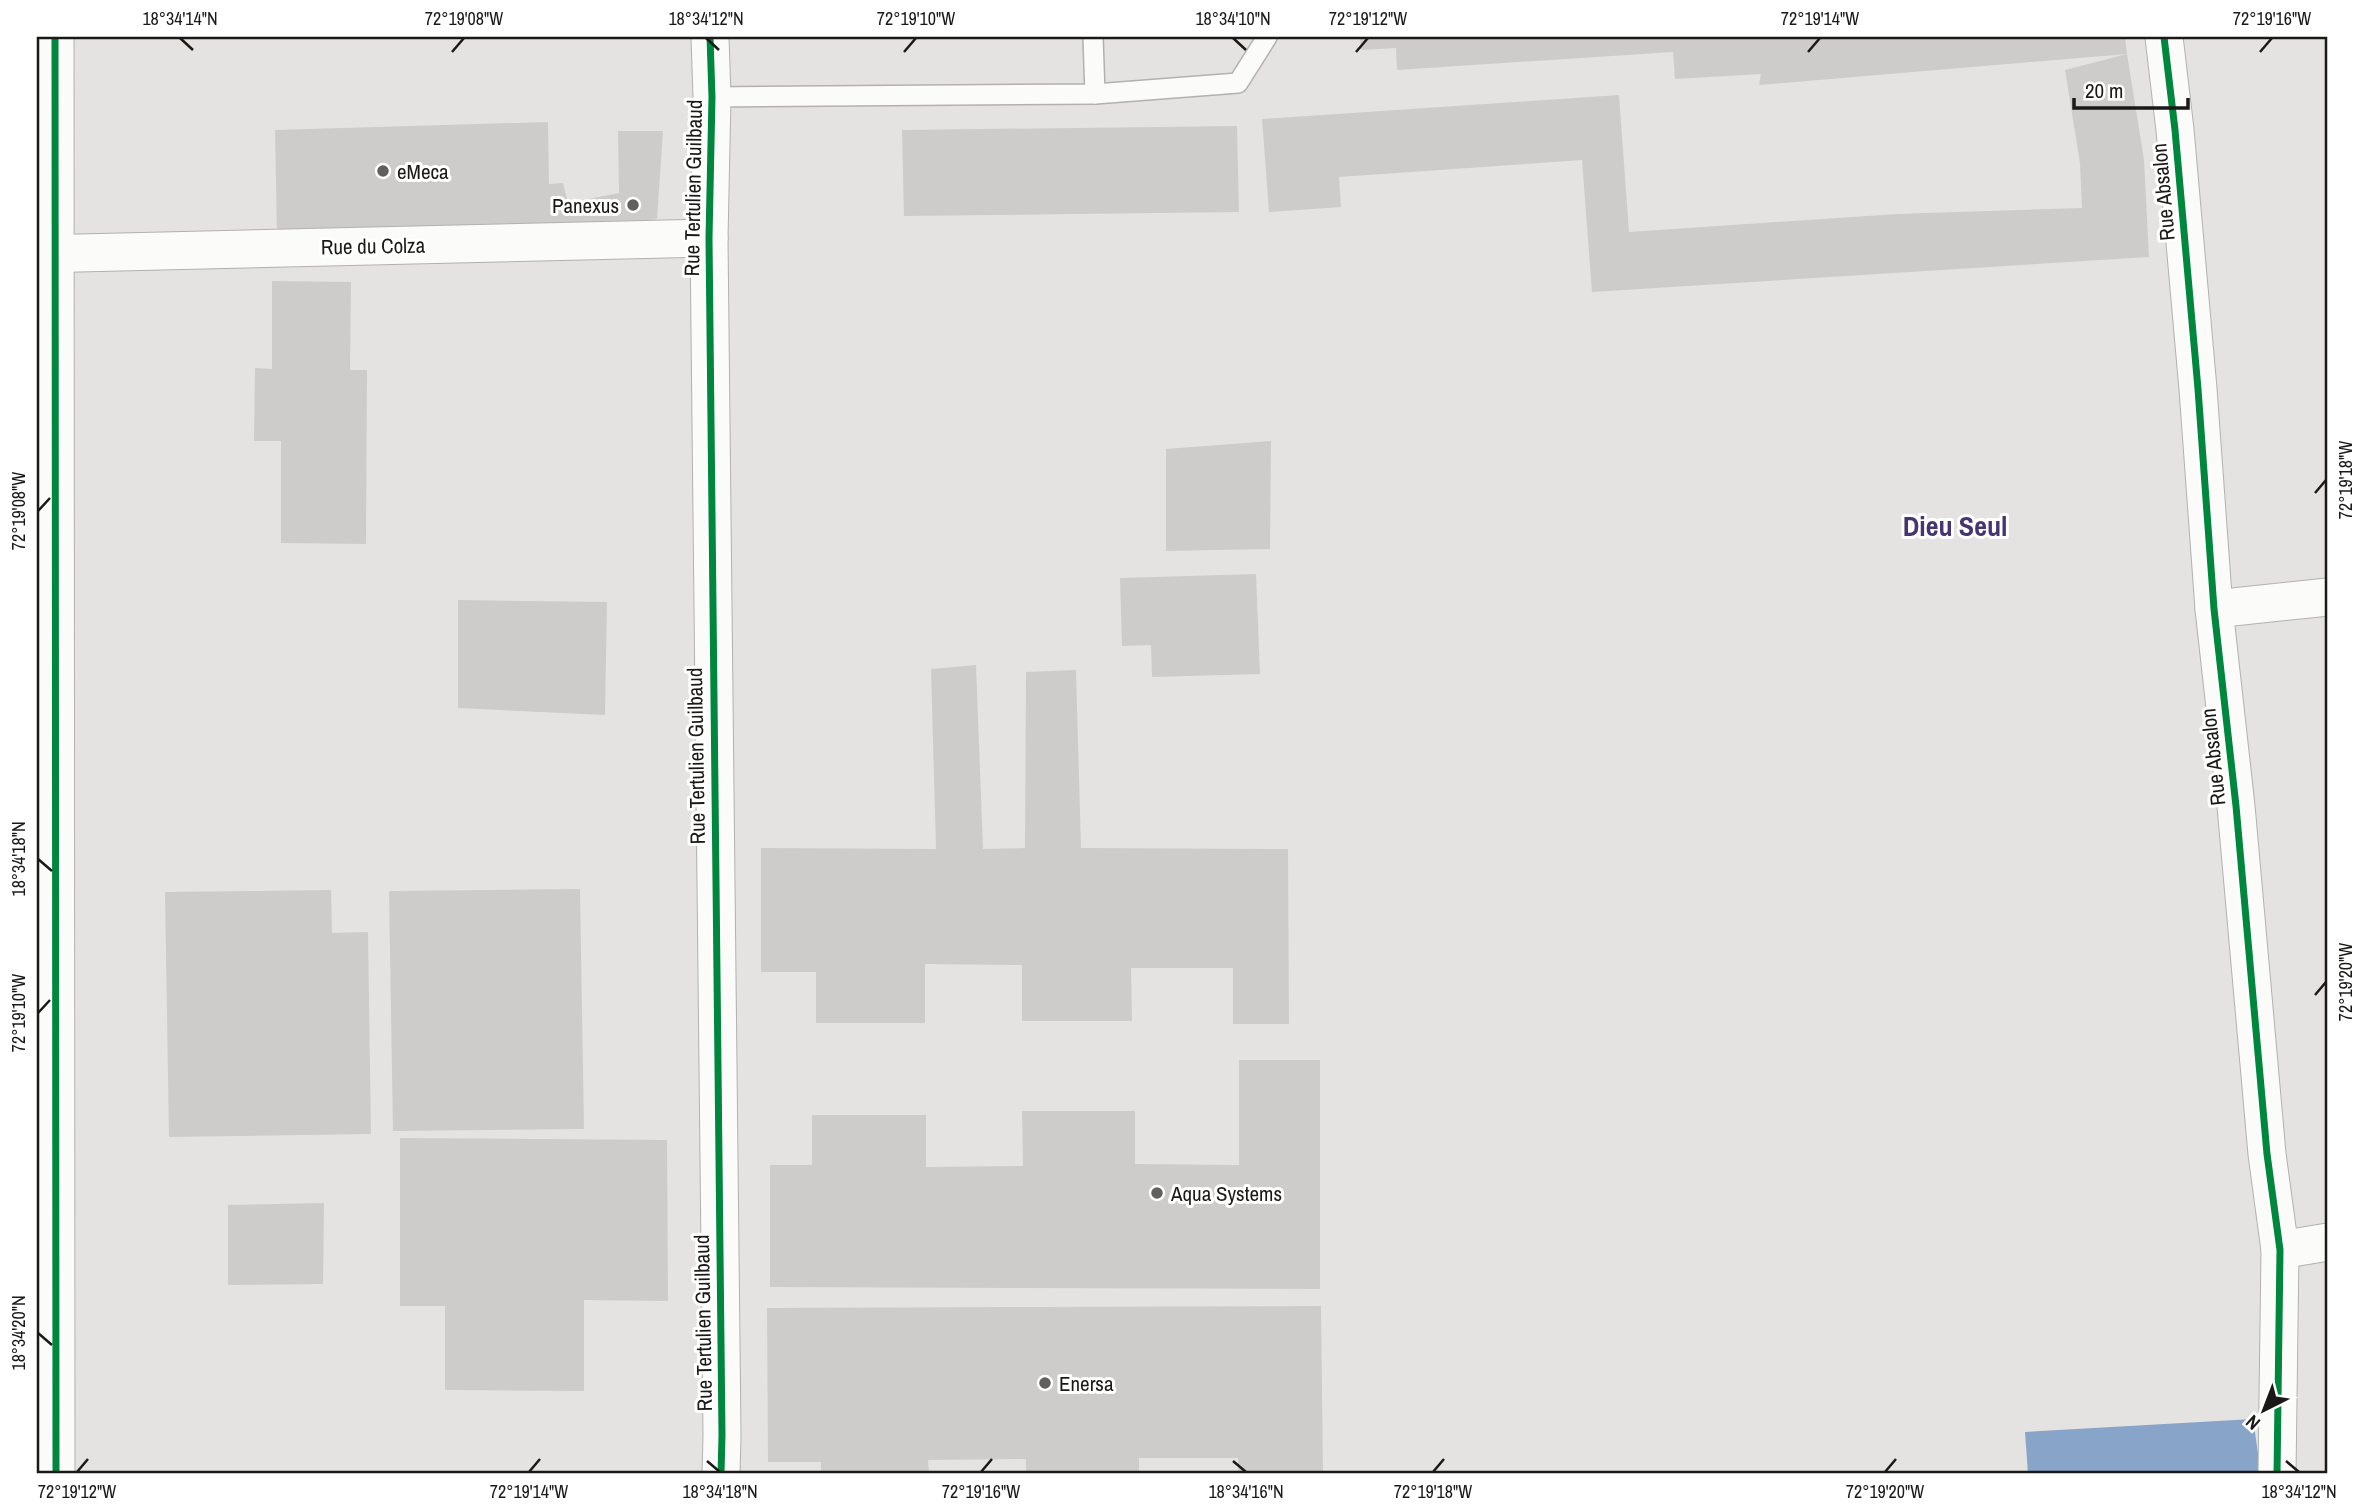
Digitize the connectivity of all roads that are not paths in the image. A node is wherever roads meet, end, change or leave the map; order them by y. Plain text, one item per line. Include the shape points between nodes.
1 (55, 37) edge
2 (710, 37) edge
3 (1093, 37) edge
4 (1267, 37) edge
5 (2164, 37) edge
6 (1095, 94) junction
7 (712, 97) junction
8 (709, 238) junction
9 (46, 254) edge
10 (2328, 597) edge
11 (2214, 609) junction
12 (2328, 1242) edge
13 (2280, 1250) junction
14 (55, 1474) edge
15 (721, 1474) edge
16 (2277, 1474) edge

1 - 9 street
2 - 7 street, Rue Tertulien Guilbaud
3 - 6 lane
4 - 6 lane via 1238,83
5 - 11 street, Rue Absalon
6 - 7 lane
7 - 8 street, Rue Tertulien Guilbaud
8 - 9 street, Rue du Colza
8 - 15 street, Rue Tertulien Guilbaud
9 - 14 street
10 - 11 street
11 - 13 street, Rue Absalon
12 - 13 street
13 - 16 street, Rue Absalon

